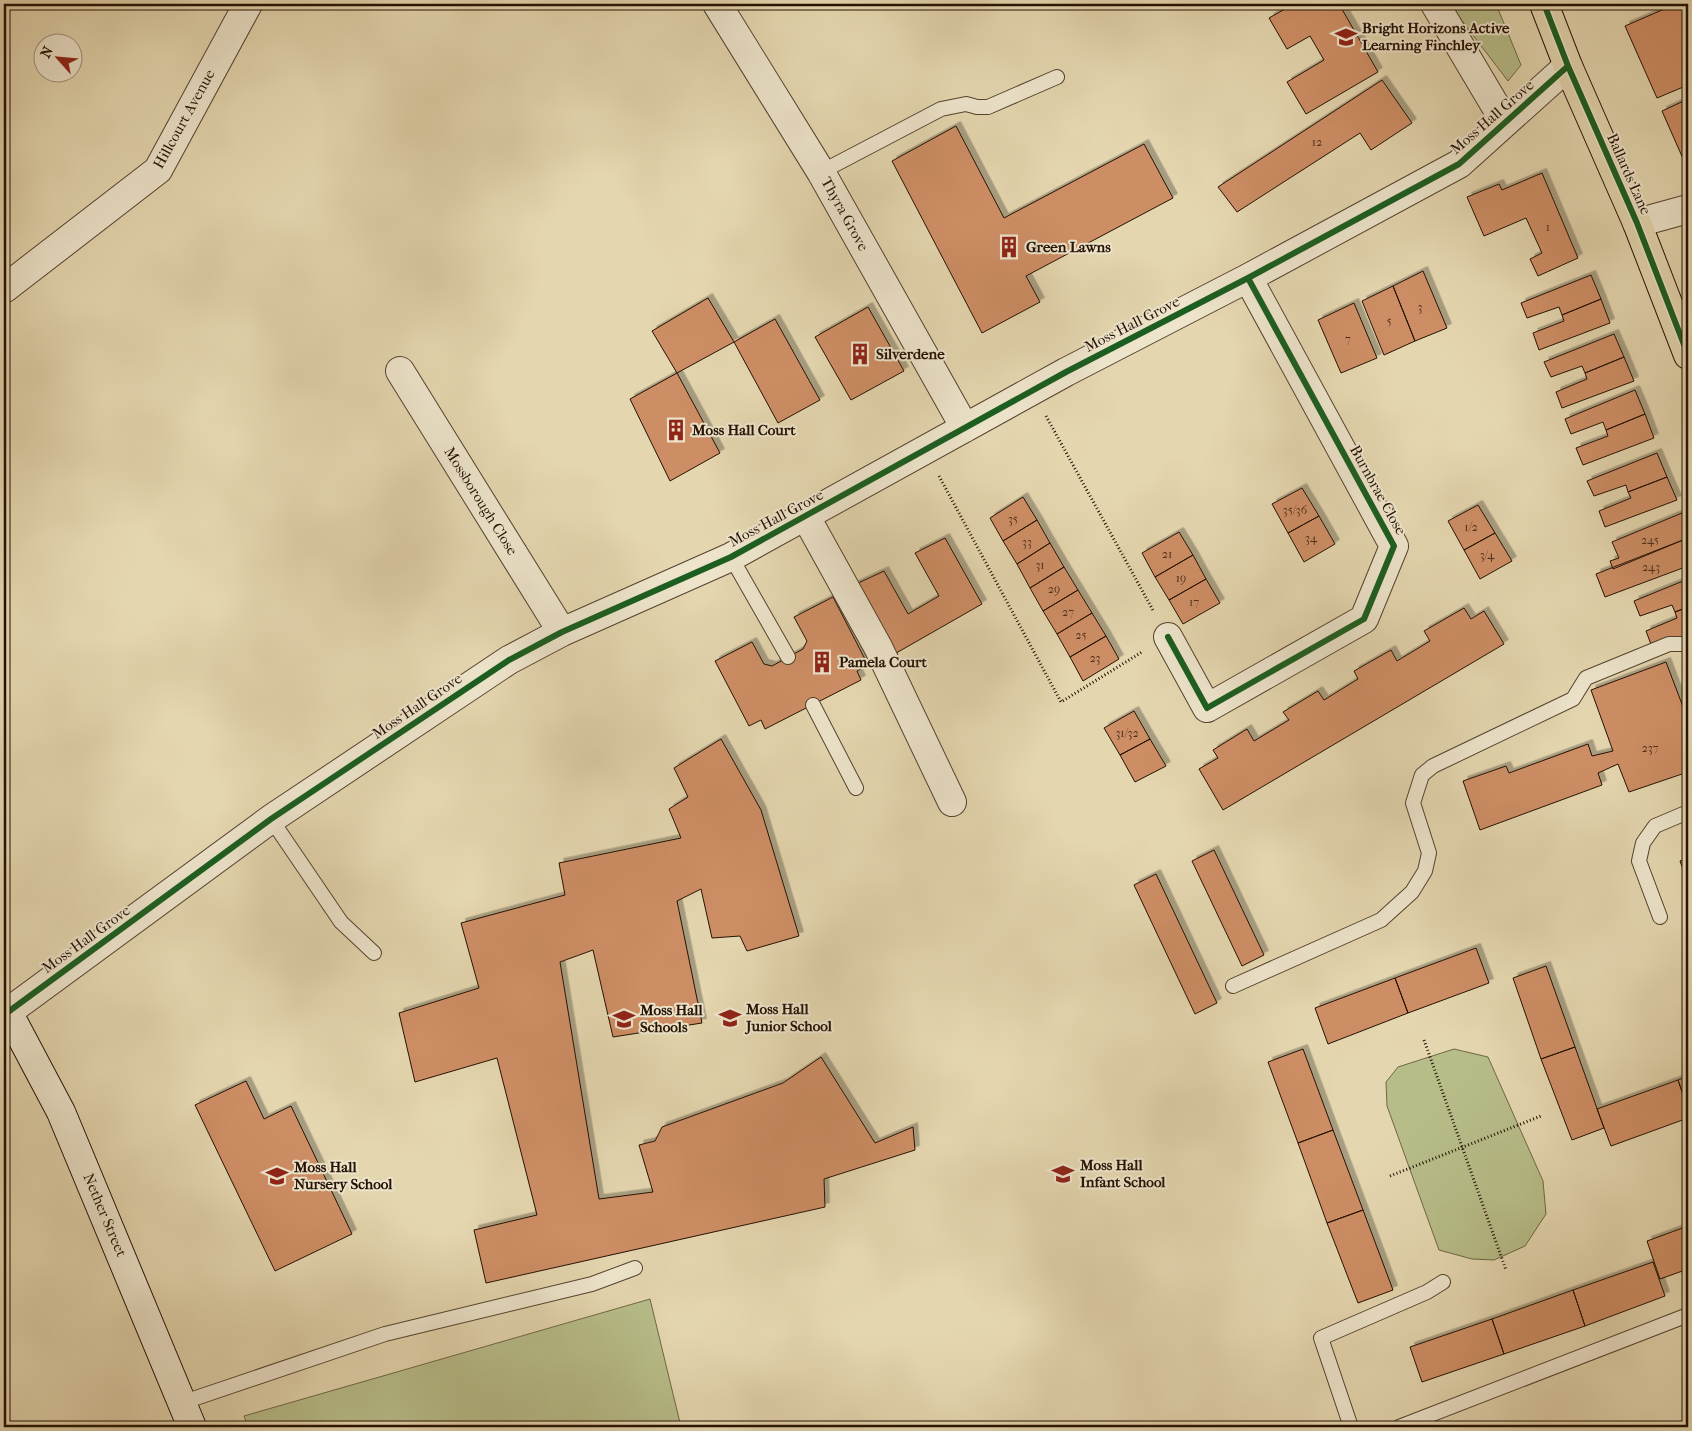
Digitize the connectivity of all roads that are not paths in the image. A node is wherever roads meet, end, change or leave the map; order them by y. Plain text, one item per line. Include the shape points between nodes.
1 (248, 4) edge
2 (717, 4) edge
3 (1435, 4) edge
4 (1544, 4) edge
5 (1568, 66) junction
6 (1057, 77) dead end
7 (1505, 122) junction
8 (822, 172) junction
9 (1688, 209) edge
10 (1637, 223) junction
11 (1248, 278) junction
12 (4, 289) edge
13 (1688, 355) edge
14 (400, 371) dead end
15 (965, 428) junction
16 (806, 516) junction
17 (730, 557) junction
18 (562, 632) junction
19 (1168, 637) road end
20 (1688, 644) edge
21 (788, 657) dead end
22 (813, 705) dead end
23 (856, 788) dead end
24 (952, 802) dead end
25 (1688, 812) edge
26 (271, 819) junction
27 (1660, 918) dead end
28 (374, 954) dead end
29 (1233, 986) dead end
30 (6, 1011) edge
31 (635, 1268) dead end
32 (1442, 1282) dead end
33 (1688, 1315) edge
34 (184, 1402) junction
35 (192, 1427) edge
36 (1351, 1427) edge
37 (1399, 1427) edge

1 - 12 street, Hillcourt Avenue via 158,170
2 - 8 street, Thyra Grove
3 - 7 street
4 - 5 main road, Ballards Lane
5 - 7 street, Moss Hall Grove
5 - 10 main road, Ballards Lane
6 - 8 lane via 988,107 966,104 941,109
7 - 11 street, Moss Hall Grove via 1459,164
8 - 15 street, Thyra Grove
9 - 10 street
10 - 13 main road, Ballards Lane
11 - 15 street, Moss Hall Grove
11 - 19 street, Burnbrae Close via 1394,546 1364,619 1207,708
14 - 18 street, Mossborough Close
15 - 16 street, Moss Hall Grove
16 - 17 street, Moss Hall Grove
16 - 24 street via 878,647
17 - 18 street, Moss Hall Grove
17 - 21 lane
18 - 26 street, Moss Hall Grove via 509,660
20 - 29 lane via 1669,644 1586,678 1573,698 1433,766 1422,775 1413,803 1430,853 1425,871 1412,892 1380,920
22 - 23 lane
25 - 27 lane via 1655,826 1643,843 1638,861
26 - 28 lane via 341,922
26 - 30 street, Moss Hall Grove
30 - 34 street, Nether Street via 61,1112
31 - 34 lane via 592,1284 385,1334
32 - 36 lane via 1321,1338
33 - 37 lane
34 - 35 street, Nether Street

